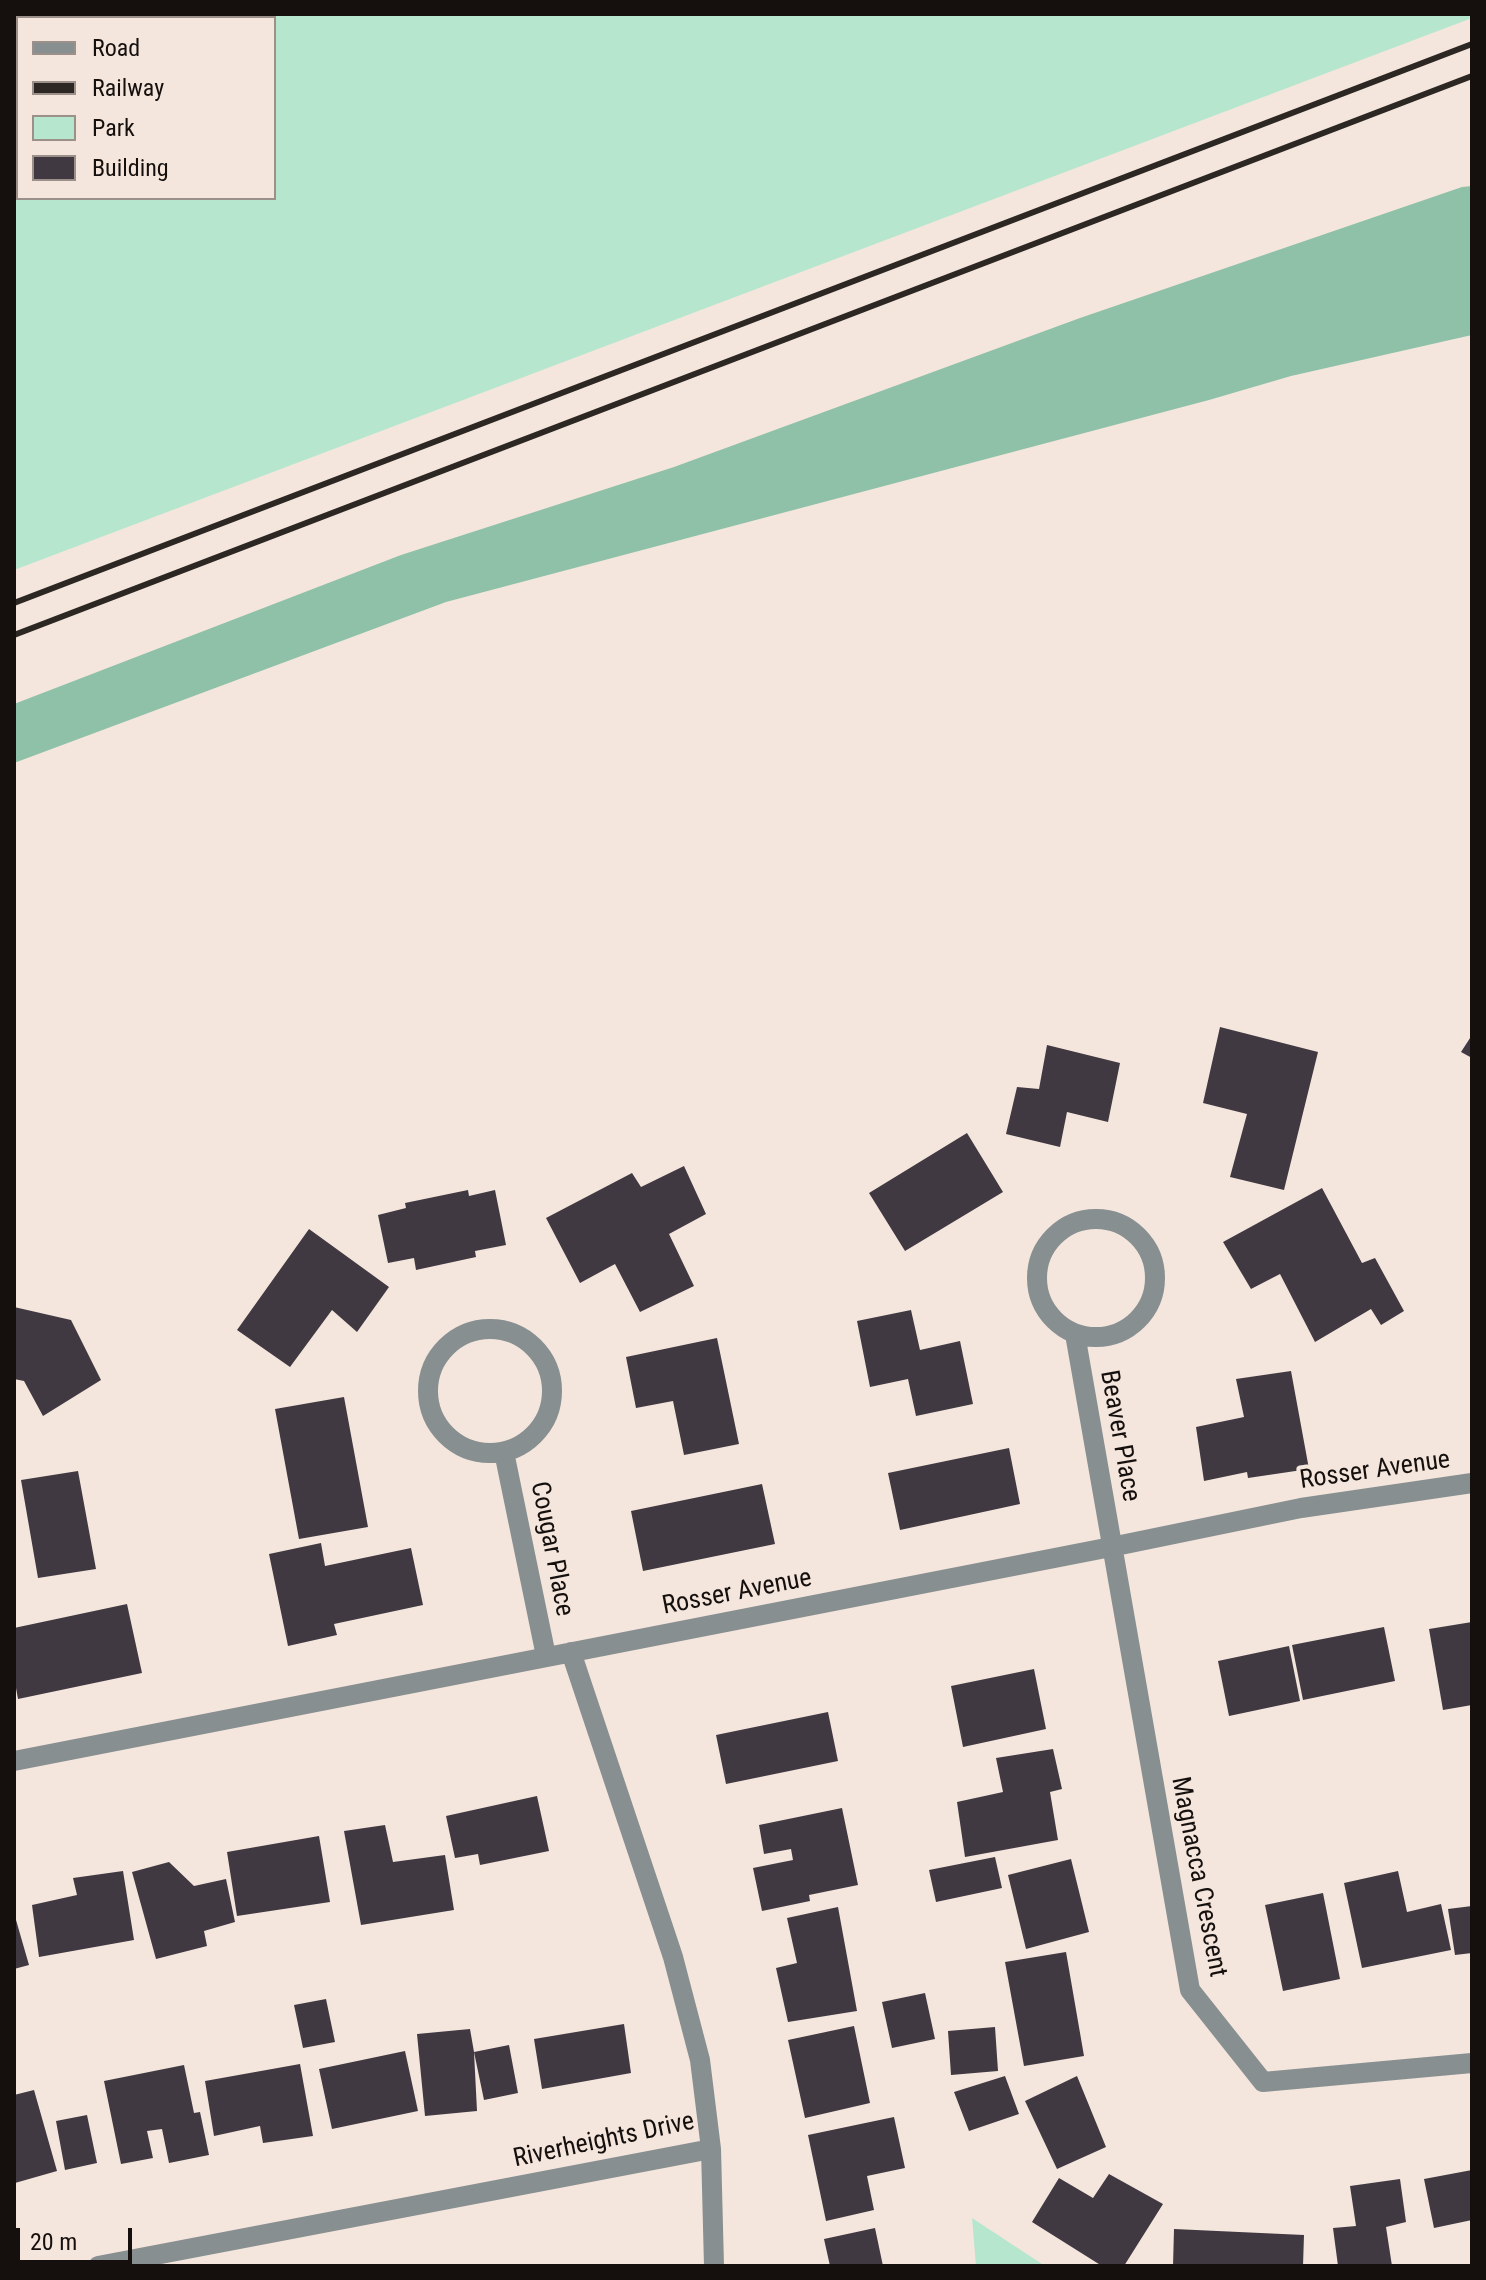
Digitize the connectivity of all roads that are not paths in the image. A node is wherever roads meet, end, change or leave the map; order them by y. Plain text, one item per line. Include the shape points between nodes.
1 (1075, 1334) junction
2 (504, 1452) junction
3 (1472, 1483) edge
4 (1111, 1547) junction
5 (571, 1652) junction
6 (546, 1656) junction
7 (14, 1761) edge
8 (1472, 2063) edge
9 (711, 2149) junction
10 (98, 2266) edge
11 (714, 2266) edge

1 - 1 street, Beaver Place via 1095,1338 1132,1325 1154,1292 1150,1253 1139,1237 1105,1218 1066,1225 1051,1237 1036,1273 1045,1310
1 - 4 street, Beaver Place
2 - 2 street, Cougar Place via 540,1430 553,1390 549,1369 539,1350 522,1336 503,1329 463,1334 435,1362 428,1381 435,1421 464,1448
2 - 6 street, Cougar Place
3 - 4 street, Rosser Avenue via 1301,1508
4 - 5 street, Rosser Avenue
4 - 8 street, Magnacca Crescent via 1190,1990 1263,2082
5 - 6 street, Rosser Avenue
5 - 9 street, Riverheights Drive via 673,1957 700,2060
6 - 7 street, Rosser Avenue
9 - 10 street, Riverheights Drive
9 - 11 street

